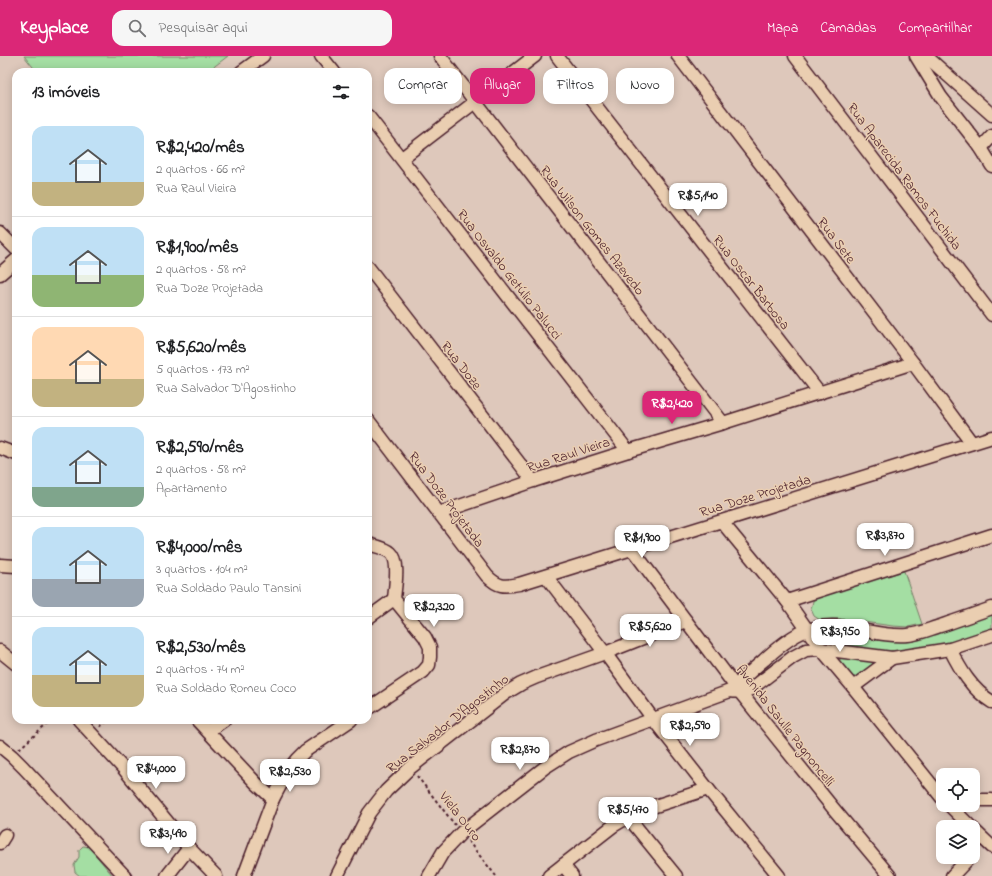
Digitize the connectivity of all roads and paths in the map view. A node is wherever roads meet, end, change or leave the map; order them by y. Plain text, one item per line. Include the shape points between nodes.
1 (263, 56) edge
2 (321, 56) edge
3 (440, 56) edge
4 (535, 56) edge
5 (557, 56) edge
6 (678, 56) edge
7 (795, 56) edge
8 (916, 56) edge
9 (926, 56) edge
10 (246, 68) edge
11 (331, 68) edge
12 (519, 68) edge
13 (470, 95) edge
14 (472, 104) edge
15 (477, 104) edge
16 (992, 115) edge
17 (372, 121) edge
18 (992, 136) edge
19 (981, 148) junction
20 (402, 158) junction
21 (992, 166) edge
22 (0, 233) edge
23 (12, 245) edge
24 (12, 264) edge
25 (372, 272) edge
26 (0, 274) edge
27 (992, 315) edge
28 (913, 363) junction
29 (820, 393) junction
30 (723, 423) junction
31 (372, 425) edge
32 (992, 437) edge
33 (972, 443) junction
34 (0, 448) edge
35 (628, 451) junction
36 (12, 452) edge
37 (533, 481) junction
38 (439, 513) junction
39 (722, 522) junction
40 (992, 535) edge
41 (372, 545) edge
42 (632, 549) junction
43 (0, 565) edge
44 (12, 566) edge
45 (546, 576) junction
46 (394, 599) junction
47 (787, 601) junction
48 (992, 608) edge
49 (372, 615) edge
50 (686, 622) junction
51 (808, 630) junction
52 (992, 635) edge
53 (821, 649) junction
54 (950, 649) junction
55 (0, 651) edge
56 (605, 653) junction
57 (892, 658) junction
58 (12, 661) edge
59 (853, 687) junction
60 (735, 690) junction
61 (992, 702) edge
62 (372, 706) edge
63 (653, 719) junction
64 (48, 724) edge
65 (83, 724) edge
66 (201, 724) edge
67 (218, 724) edge
68 (345, 724) edge
69 (208, 731) junction
70 (0, 746) edge
71 (12, 756) junction
72 (410, 768) junction
73 (708, 789) junction
74 (936, 790) edge
75 (273, 800) junction
76 (980, 800) edge
77 (992, 800) edge
78 (956, 812) edge
79 (628, 817) junction
80 (964, 820) edge
81 (462, 832) junction
82 (980, 836) edge
83 (988, 844) edge
84 (189, 848) junction
85 (963, 864) edge
86 (563, 865) junction
87 (125, 876) edge
88 (167, 876) edge
89 (216, 876) edge
90 (244, 876) edge
91 (337, 876) edge
92 (429, 876) edge
93 (496, 876) edge
94 (549, 876) edge
95 (572, 876) edge
96 (676, 876) edge
97 (779, 876) edge
98 (890, 876) edge
99 (952, 876) edge

1 - 10 street
2 - 11 street
3 - 13 street, Rua Wilson Gomes Azevedo
4 - 12 street
5 - 29 street, Rua Oscar Barbosa
6 - 28 street, Rua Sete
7 - 27 street, Rua Aparecida Ramos Fuchida
8 - 19 street via 941,97
9 - 16 street
14 - 20 street
15 - 30 street, Rua Wilson Gomes Azevedo
17 - 20 street, Rua Osvaldo Getúlio Palucci
18 - 19 street
19 - 21 street
20 - 35 street, Rua Osvaldo Getúlio Palucci
22 - 23 street
24 - 26 street
25 - 37 street, Rua Doze
28 - 29 street, Rua Raul Vieira
28 - 33 street, Rua Sete
29 - 30 street, Rua Raul Vieira
30 - 35 street, Rua Raul Vieira
31 - 38 street, Rua Doze Projetada
32 - 33 street, Rua Doze Projetada
33 - 39 street, Rua Doze Projetada
34 - 36 street
35 - 37 street, Rua Raul Vieira
37 - 38 street, Rua Raul Vieira
38 - 45 street, Rua Doze Projetada via 493,582 508,586
39 - 42 street, Rua Doze Projetada
39 - 47 street
40 - 47 street
41 - 46 street via 388,551 396,560
42 - 45 street, Rua Doze Projetada
42 - 50 street, Avenida Saulle Pagnoncelli
43 - 44 street
45 - 56 street
46 - 49 street
46 - 62 street via 425,637 430,647 429,665 423,672
47 - 51 street
48 - 51 street via 925,632 909,635 824,626
50 - 56 street, Rua Salvador D'Agostinho
50 - 60 street, Avenida Saulle Pagnoncelli
51 - 53 street
51 - 60 street via 780,646 742,678
52 - 54 street
53 - 57 street
53 - 59 street
53 - 60 street via 806,650 793,657 751,689
54 - 57 street
54 - 61 street via 976,689
55 - 58 street
56 - 63 street
56 - 72 street, Rua Salvador D'Agostinho via 521,684
57 - 59 street
59 - 74 street
60 - 63 street
60 - 98 street, Avenida Saulle Pagnoncelli
63 - 73 street
63 - 81 street via 569,752 544,768
64 - 71 path
65 - 84 street
66 - 69 street
67 - 69 street
68 - 75 street via 296,759
69 - 75 street
70 - 71 street
71 - 87 street
72 - 81 path, Viela Ouro
72 - 91 street, Rua Salvador D'Agostinho via 386,791 369,813
73 - 79 street
73 - 97 street
75 - 90 street
76 - 77 street
78 - 80 street
79 - 86 street
79 - 96 street
81 - 92 street via 443,852
81 - 93 path, Viela Ouro
82 - 83 street
84 - 88 street
84 - 89 street
85 - 99 street
86 - 94 street
86 - 95 street

